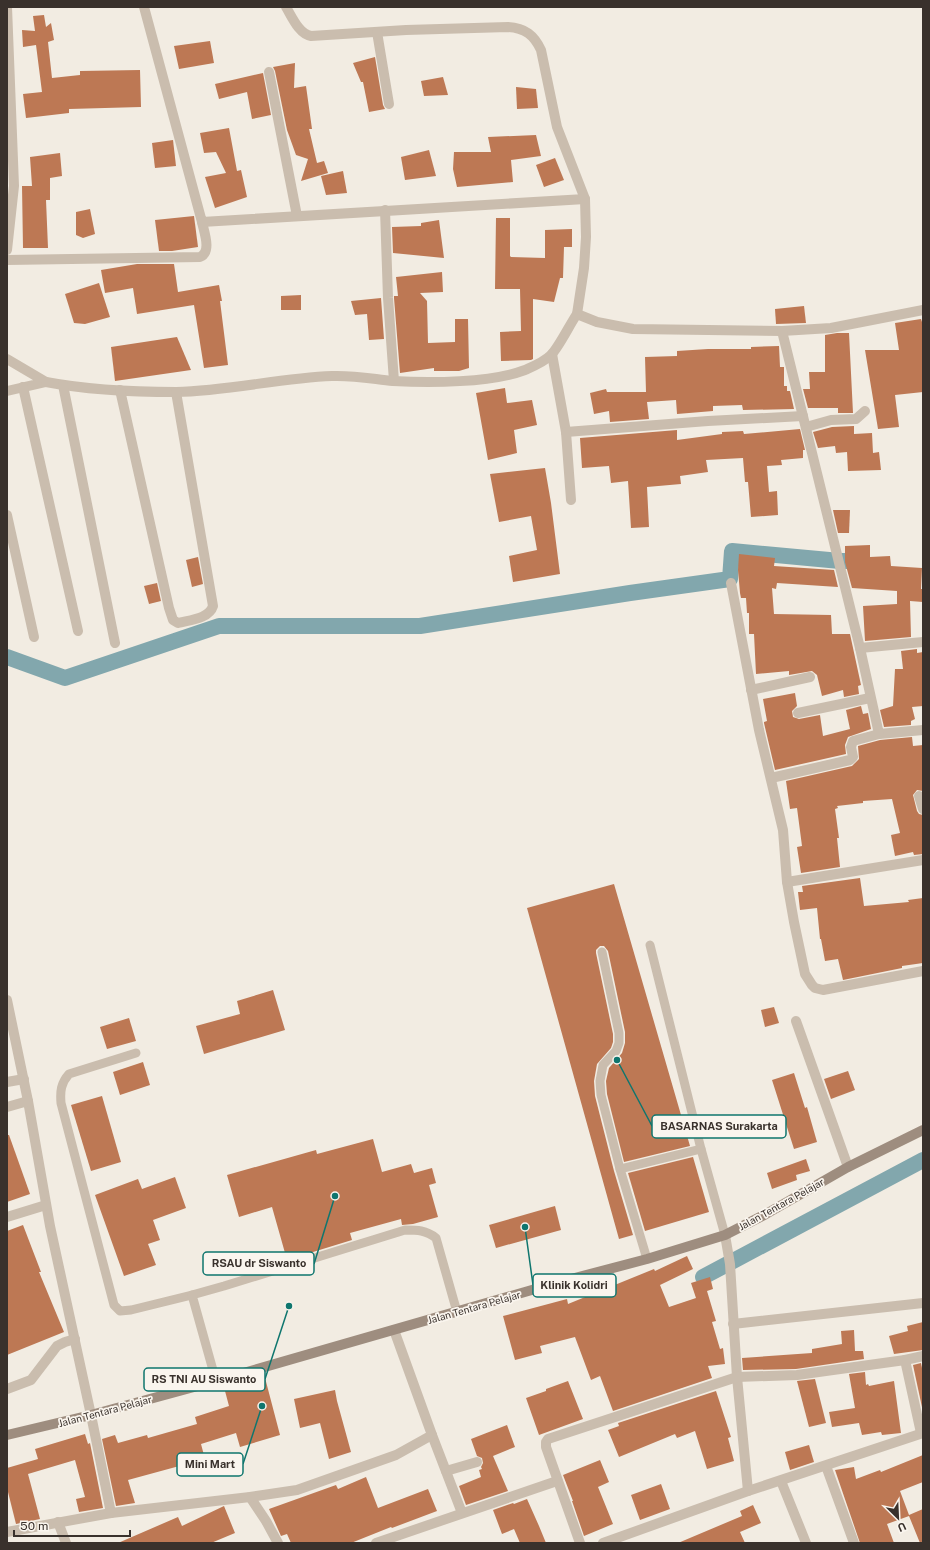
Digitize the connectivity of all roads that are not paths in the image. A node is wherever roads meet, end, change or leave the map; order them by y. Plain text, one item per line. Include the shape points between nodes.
1 (7, 7) edge
2 (144, 7) edge
3 (286, 7) edge
4 (377, 32) junction
5 (269, 72) dead end
6 (389, 104) dead end
7 (585, 199) junction
8 (385, 210) junction
9 (297, 216) junction
10 (202, 222) junction
11 (7, 250) edge
12 (7, 260) edge
13 (923, 310) edge
14 (577, 314) junction
15 (782, 331) junction
16 (552, 354) junction
17 (7, 359) edge
18 (394, 381) junction
19 (46, 382) junction
20 (63, 385) junction
21 (23, 387) junction
22 (120, 390) junction
23 (7, 391) edge
24 (176, 392) junction
25 (865, 411) dead end
26 (803, 416) junction
27 (806, 427) junction
28 (566, 432) junction
29 (571, 500) dead end
30 (7, 515) edge
31 (731, 583) dead end
32 (78, 631) dead end
33 (34, 637) dead end
34 (923, 642) edge
35 (115, 643) dead end
36 (860, 648) junction
37 (810, 677) dead end
38 (752, 690) junction
39 (870, 698) junction
40 (798, 713) dead end
41 (923, 730) edge
42 (879, 734) junction
43 (771, 778) junction
44 (919, 796) dead end
45 (923, 809) edge
46 (923, 860) edge
47 (787, 882) junction
48 (650, 945) dead end
49 (602, 952) dead end
50 (923, 971) edge
51 (7, 1000) edge
52 (796, 1021) dead end
53 (136, 1053) dead end
54 (24, 1078) junction
55 (7, 1082) edge
56 (28, 1101) junction
57 (7, 1107) edge
58 (923, 1130) edge
59 (701, 1149) junction
60 (848, 1167) junction
61 (620, 1168) junction
62 (46, 1205) junction
63 (7, 1217) edge
64 (725, 1235) junction
65 (647, 1259) junction
66 (192, 1295) junction
67 (923, 1303) edge
68 (457, 1312) junction
69 (733, 1324) junction
70 (394, 1330) junction
71 (75, 1340) junction
72 (923, 1356) edge
73 (905, 1360) junction
74 (737, 1377) junction
75 (216, 1381) junction
76 (7, 1389) edge
77 (91, 1415) junction
78 (922, 1433) edge
79 (432, 1435) junction
80 (7, 1436) edge
81 (476, 1462) dead end
82 (826, 1466) junction
83 (446, 1471) junction
84 (557, 1481) junction
85 (781, 1481) junction
86 (748, 1491) junction
87 (250, 1497) junction
88 (111, 1513) junction
89 (462, 1513) junction
90 (58, 1522) junction
91 (7, 1532) edge
92 (403, 1538) edge
93 (66, 1543) edge
94 (278, 1543) edge
95 (376, 1543) edge
96 (580, 1543) edge
97 (603, 1543) edge
98 (806, 1543) edge
99 (854, 1543) edge

1 - 11 street via 14,186
2 - 10 street
3 - 4 street via 306,35
4 - 6 street
4 - 7 street via 516,27 530,34 541,50 557,127
5 - 9 street
7 - 8 street
7 - 14 street via 584,268
8 - 9 street
8 - 18 street
9 - 10 street
10 - 12 street via 206,251 200,258
13 - 15 street via 831,328
14 - 15 street via 597,322 633,329
14 - 16 street
15 - 26 street
16 - 18 street via 535,366 511,375 446,381
16 - 28 street
17 - 19 street
18 - 24 street via 333,376
19 - 20 street
19 - 21 street
20 - 22 street
20 - 35 street
21 - 23 street
21 - 32 street
22 - 24 street
22 - 24 street via 169,608 173,620 178,623 205,616 213,606
25 - 27 street via 856,419 831,420
26 - 27 street
26 - 28 street
27 - 36 street
28 - 29 street
30 - 33 street
31 - 38 street
34 - 36 street
36 - 39 street
37 - 38 street
38 - 43 street
39 - 40 street
39 - 42 street
41 - 42 street
42 - 43 street via 854,741 850,760
43 - 47 street via 784,830
44 - 45 street
46 - 47 street
47 - 50 street via 805,974 815,988 822,990
48 - 59 lane
49 - 61 lane via 619,1043 616,1051 603,1065 600,1094
51 - 54 street
52 - 60 street
53 - 66 lane via 69,1074 63,1080 60,1089 61,1103 114,1304 120,1311 131,1310
54 - 55 street
54 - 56 street
56 - 57 street
56 - 62 street
58 - 60 main road, Jalan Tentara Pelajar
59 - 61 lane
59 - 64 lane
60 - 64 main road, Jalan Tentara Pelajar
61 - 65 lane
62 - 63 street
62 - 71 street
64 - 65 main road, Jalan Tentara Pelajar
64 - 69 street
65 - 68 main road, Jalan Tentara Pelajar
66 - 68 lane via 405,1230 420,1230 436,1238
66 - 75 lane
67 - 69 street
68 - 70 main road, Jalan Tentara Pelajar
69 - 74 street
70 - 75 main road, Jalan Tentara Pelajar
70 - 79 street
71 - 76 street via 58,1346 31,1380
71 - 77 street
72 - 73 street
73 - 74 street via 797,1375
73 - 78 street
74 - 84 street via 550,1438 546,1447
74 - 86 street
75 - 77 main road, Jalan Tentara Pelajar
77 - 80 main road, Jalan Tentara Pelajar
77 - 88 street
78 - 82 street
79 - 83 street
79 - 87 street via 396,1455 341,1476 297,1490
81 - 83 street
82 - 85 street
82 - 99 street
83 - 89 street
84 - 89 street
84 - 96 street
85 - 86 street
85 - 98 street
86 - 97 street
87 - 88 street
87 - 94 street
88 - 90 street
89 - 92 street
90 - 91 street
90 - 93 street
92 - 95 street

